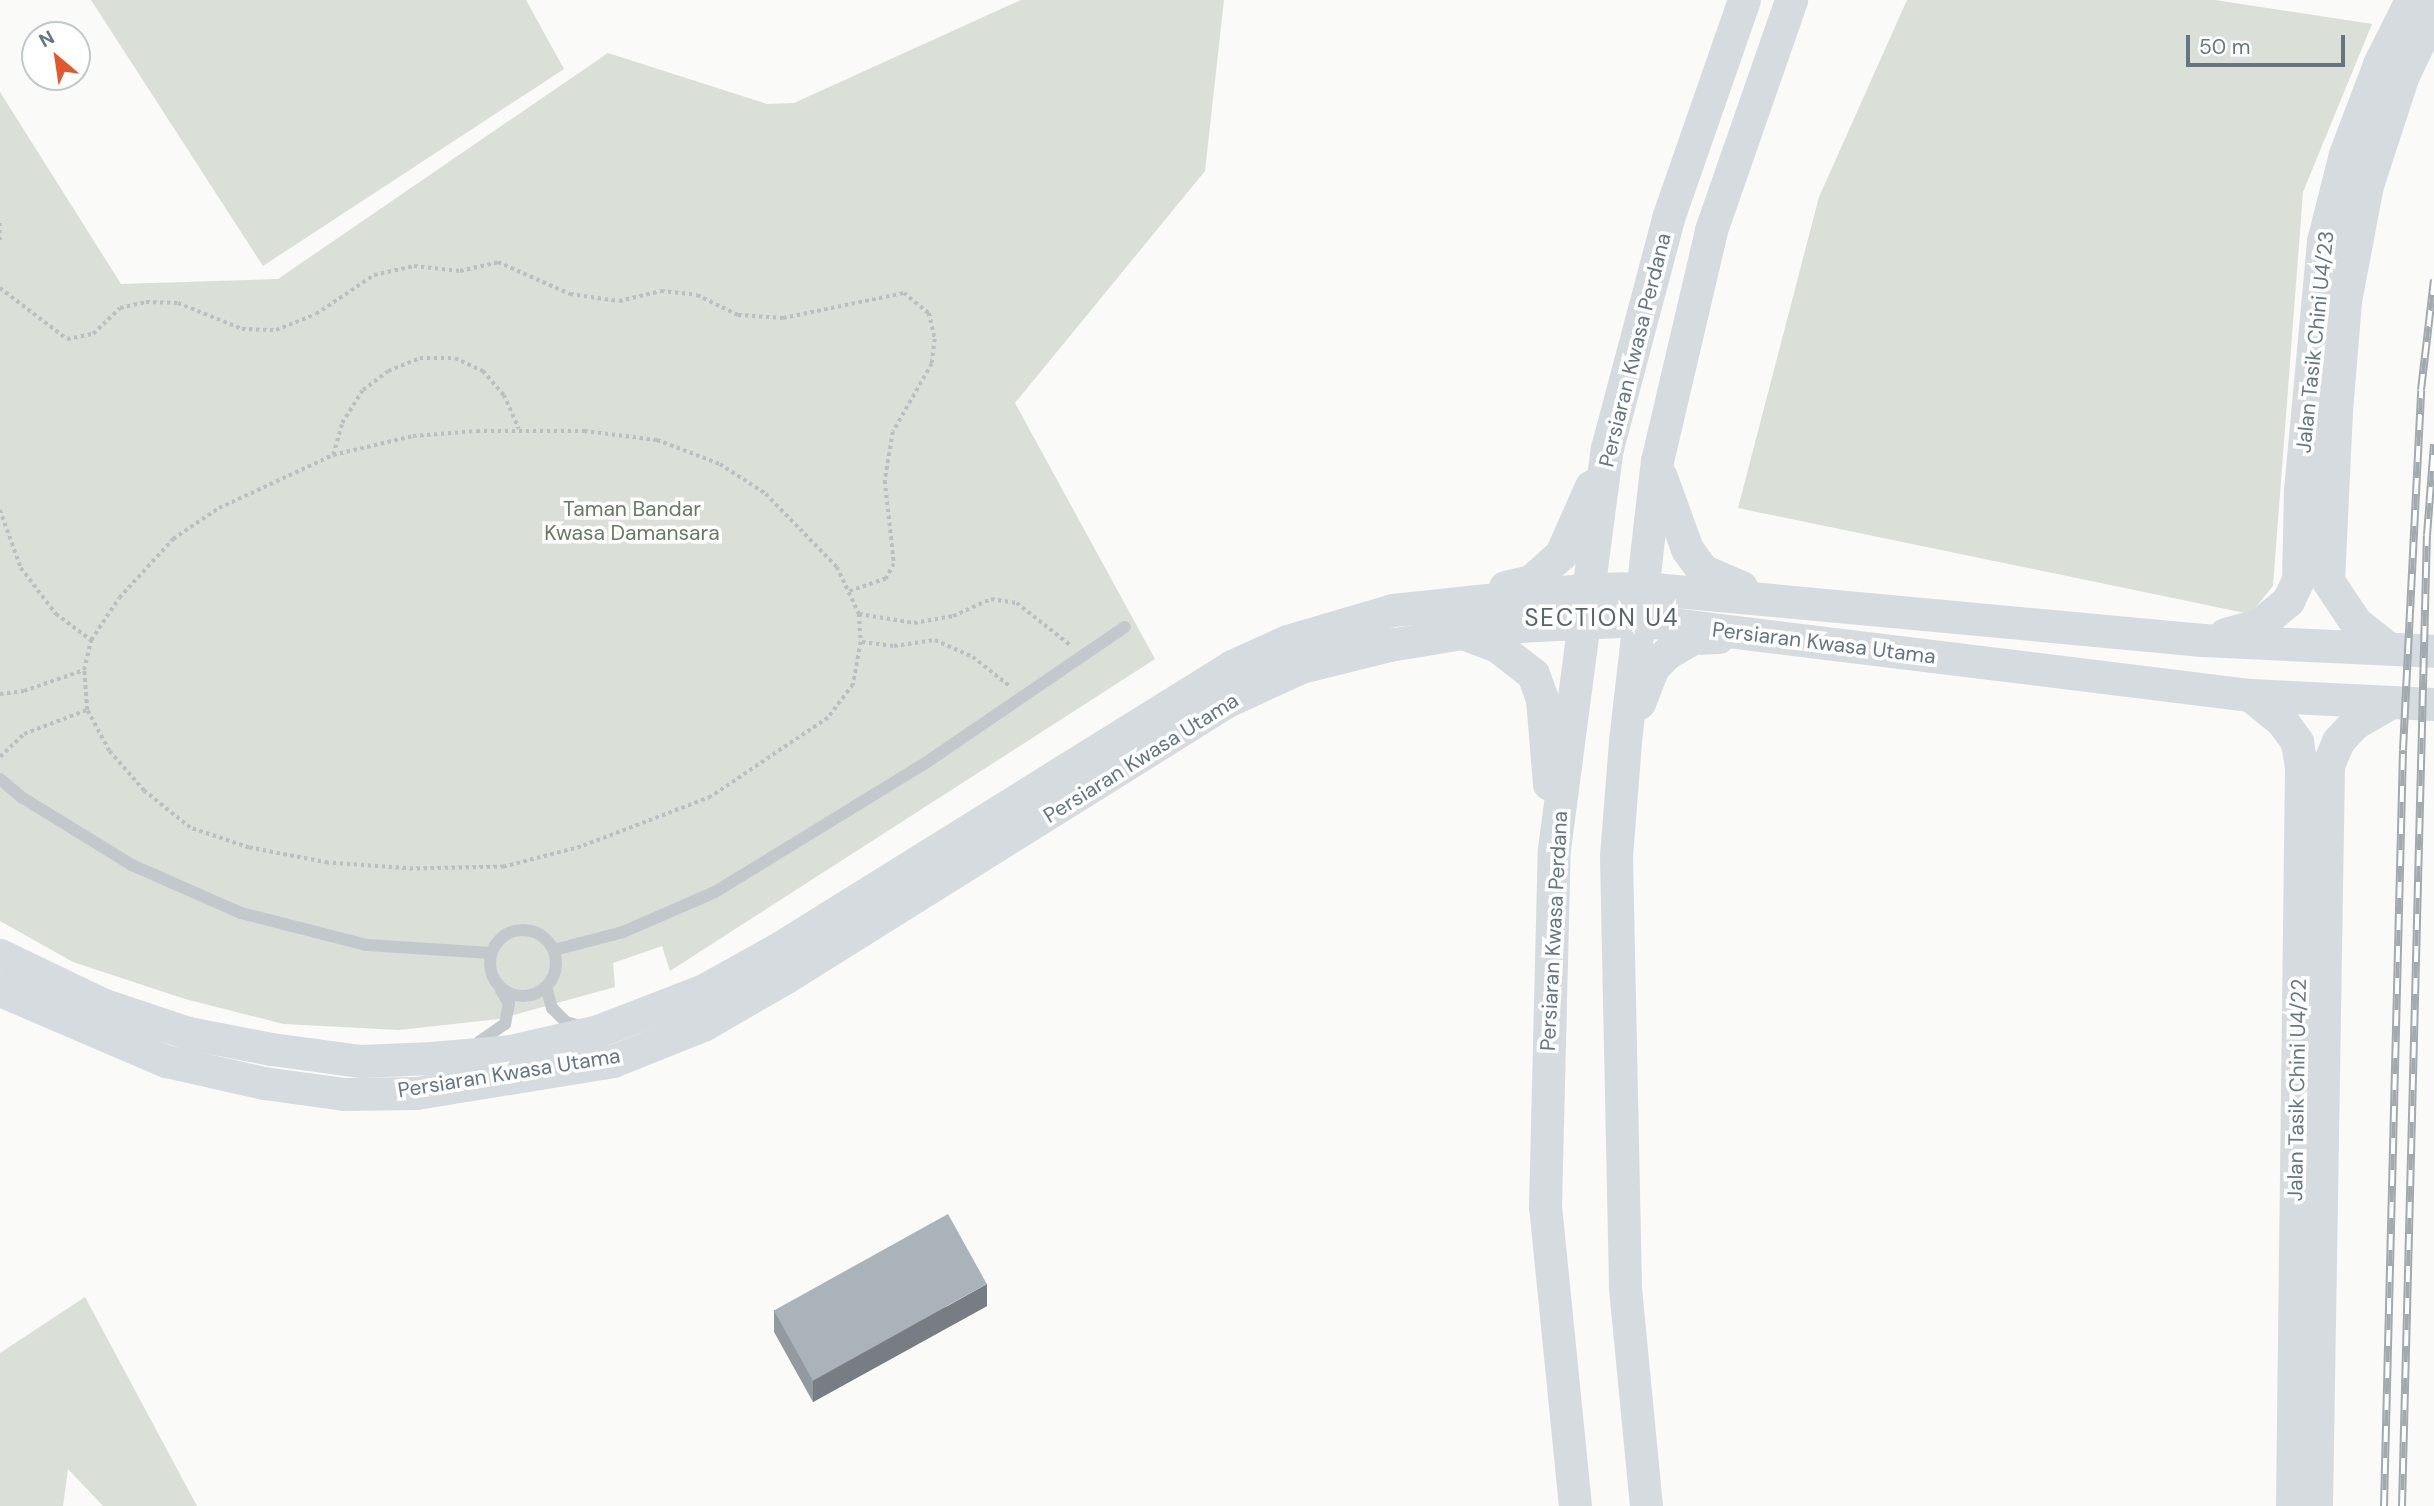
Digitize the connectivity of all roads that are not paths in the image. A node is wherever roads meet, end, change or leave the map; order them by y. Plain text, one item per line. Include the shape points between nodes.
1 (1744, 0) edge
2 (1791, 0) edge
3 (2411, 0) edge
4 (2434, 11) edge
5 (1607, 448) junction
6 (1657, 461) junction
7 (1775, 597) junction
8 (1586, 604) junction
9 (1641, 604) junction
10 (1393, 610) junction
11 (1125, 627) dead end
12 (1463, 633) junction
13 (1766, 636) junction
14 (2203, 640) junction
15 (2387, 647) junction
16 (2434, 651) edge
17 (2250, 695) junction
18 (2388, 704) junction
19 (2434, 704) edge
20 (1625, 741) junction
21 (0, 779) edge
22 (1554, 849) junction
23 (554, 950) junction
24 (491, 953) junction
25 (0, 955) edge
26 (498, 986) junction
27 (546, 987) junction
28 (0, 990) edge
29 (598, 1031) junction
30 (432, 1058) junction
31 (1575, 1506) edge
32 (1646, 1506) edge
33 (2292, 1506) edge
34 (2316, 1506) edge

1 - 5 main road, Persiaran Kwasa Perdana via 1668,218
2 - 6 main road via 1711,230
3 - 14 main road, Jalan Tasik Chini U4/23 via 2380,62 2345,154 2323,242 2300,490 2298,580 2288,601 2259,625
4 - 15 main road, Jalan Tasik Chini U4/23 via 2403,75 2367,185 2345,301 2336,411 2328,581 2356,623
5 - 8 main road, Persiaran Kwasa Perdana
5 - 10 main road via 1562,554 1548,569 1531,581
6 - 7 main road via 1672,518 1702,570
6 - 9 main road
7 - 9 main road, Persiaran Kwasa Utama
7 - 14 main road, Persiaran Kwasa Utama
8 - 9 main road, Persiaran Kwasa Utama
8 - 10 main road, Persiaran Kwasa Utama
8 - 12 main road, Persiaran Kwasa Utama
8 - 22 main road, Persiaran Kwasa Perdana
9 - 13 main road, Persiaran Kwasa Utama
9 - 20 main road
10 - 29 main road, Persiaran Kwasa Utama via 1287,641 1232,666 775,950 704,990
11 - 23 lane via 1024,697 715,892 623,932
12 - 22 main road via 1497,646 1533,674 1542,699
12 - 28 main road, Persiaran Kwasa Utama via 1301,667 1227,701 786,977 703,1025 613,1061 416,1093 344,1094 264,1083 166,1061
13 - 17 main road, Persiaran Kwasa Utama
13 - 20 main road via 1693,638 1667,653 1653,667
14 - 15 main road, Persiaran Kwasa Utama
15 - 16 main road, Persiaran Kwasa Utama
17 - 18 main road, Persiaran Kwasa Utama
17 - 33 main road, Jalan Tasik Chini U4/22 via 2282,720 2297,742 2301,766
18 - 19 main road, Persiaran Kwasa Utama
18 - 34 main road, Jalan Tasik Chini U4/22 via 2355,723 2338,741 2328,765
20 - 32 main road via 1616,856 1625,1286
21 - 24 lane via 132,865 241,913 367,945
22 - 31 main road, Persiaran Kwasa Perdana via 1545,1207
23 - 24 lane via 541,934 522,929 502,936
23 - 27 lane via 555,973
24 - 26 lane via 492,976
25 - 30 main road, Persiaran Kwasa Utama via 104,1004 188,1033 361,1060
26 - 27 lane via 519,996
26 - 30 lane via 509,1004 505,1024 490,1038
27 - 29 lane via 552,1008 566,1022
29 - 30 main road, Persiaran Kwasa Utama via 510,1051

